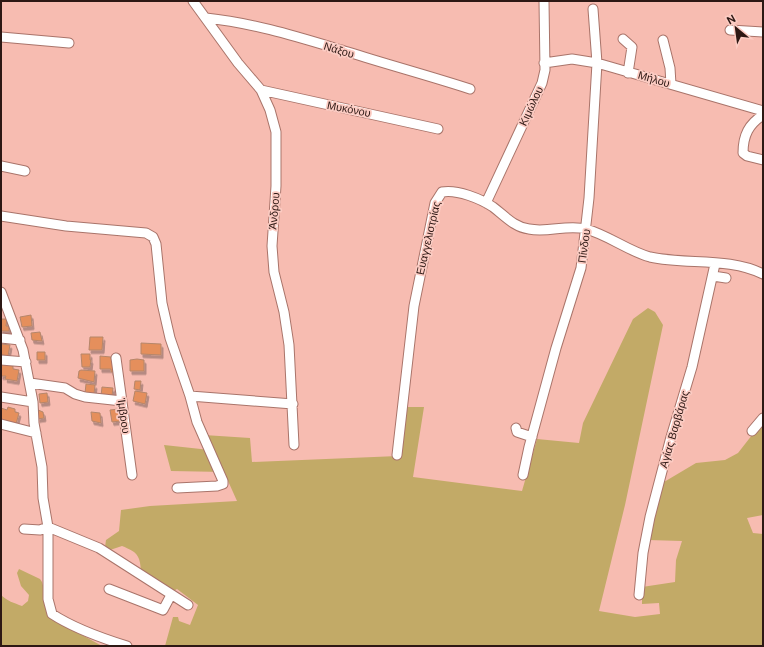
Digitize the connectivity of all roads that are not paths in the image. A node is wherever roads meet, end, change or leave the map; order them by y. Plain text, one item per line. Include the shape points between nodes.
1 (193, 1) edge
2 (544, 1) edge
3 (593, 9) dead end
4 (206, 18) junction
5 (730, 30) dead end
6 (763, 32) edge
7 (1, 37) edge
8 (623, 39) dead end
9 (663, 40) dead end
10 (69, 44) dead end
11 (544, 63) junction
12 (597, 63) junction
13 (628, 73) junction
14 (671, 84) junction
15 (470, 89) dead end
16 (261, 90) junction
17 (763, 111) edge
18 (763, 115) edge
19 (438, 129) dead end
20 (763, 160) edge
21 (1, 166) edge
22 (25, 171) dead end
23 (486, 204) junction
24 (1, 216) edge
25 (586, 229) junction
26 (716, 264) junction
27 (763, 274) edge
28 (713, 276) junction
29 (726, 278) dead end
30 (2, 297) edge
31 (1, 338) edge
32 (20, 340) junction
33 (116, 358) dead end
34 (1, 360) edge
35 (26, 362) junction
36 (30, 383) junction
37 (190, 396) junction
38 (1, 397) edge
39 (122, 401) junction
40 (34, 402) junction
41 (293, 404) junction
42 (763, 418) edge
43 (1, 424) edge
44 (516, 428) dead end
45 (752, 431) dead end
46 (36, 434) junction
47 (532, 437) junction
48 (294, 445) dead end
49 (397, 454) dead end
50 (132, 474) dead end
51 (523, 476) dead end
52 (177, 488) dead end
53 (48, 527) junction
54 (24, 529) dead end
55 (109, 589) dead end
56 (172, 595) junction
57 (639, 595) dead end
58 (188, 604) dead end
59 (127, 646) edge

1 - 4 street, Άνδρου
2 - 11 street, Κιμώλου
3 - 12 street, Πίνδου
4 - 15 street, Νάξου via 278,31
4 - 16 street, Άνδρου
5 - 6 street
7 - 10 street
8 - 13 street via 632,47
9 - 14 street
11 - 12 street, Μήλου via 572,60
11 - 23 street, Κιμώλου via 542,83
12 - 13 street, Μήλου
12 - 25 street, Πίνδου
13 - 14 street, Μήλου
14 - 17 street, Μήλου
16 - 19 street, Μυκόνου
16 - 41 street, Άνδρου via 276,132 272,246 274,272 284,312
18 - 20 street via 751,123 744,138 743,152 747,156
21 - 22 street
23 - 25 street, Ευαγγελιστρίας via 518,226 529,229
23 - 49 street, Ευαγγελιστρίας via 447,191 438,196 435,203 414,306
24 - 37 street via 66,226 146,233 153,237 156,244 162,303 170,338
25 - 26 street, Ευαγγελιστρίας via 649,257
25 - 47 street, Πίνδου via 581,268
26 - 27 street, Ευαγγελιστρίας via 743,266
26 - 28 street, Αγίας Βαρβάρας
28 - 29 street
28 - 57 street, Αγίας Βαρβάρας via 692,367 650,517
30 - 32 street
31 - 32 street
32 - 35 street
33 - 39 street, Ίμβρου
34 - 35 street
35 - 36 street
36 - 39 street via 65,388 85,397
36 - 40 street
37 - 41 street
37 - 52 street via 197,422 223,484
38 - 40 street
39 - 50 street, Ίμβρου
40 - 46 street
41 - 48 street, Άνδρου
42 - 45 street
43 - 46 street
44 - 47 street via 521,434
46 - 53 street
47 - 51 street, Πίνδου
53 - 54 street via 40,530
53 - 56 street via 98,548
53 - 59 street via 48,599 52,614 93,635
55 - 56 street via 163,610
56 - 58 street

